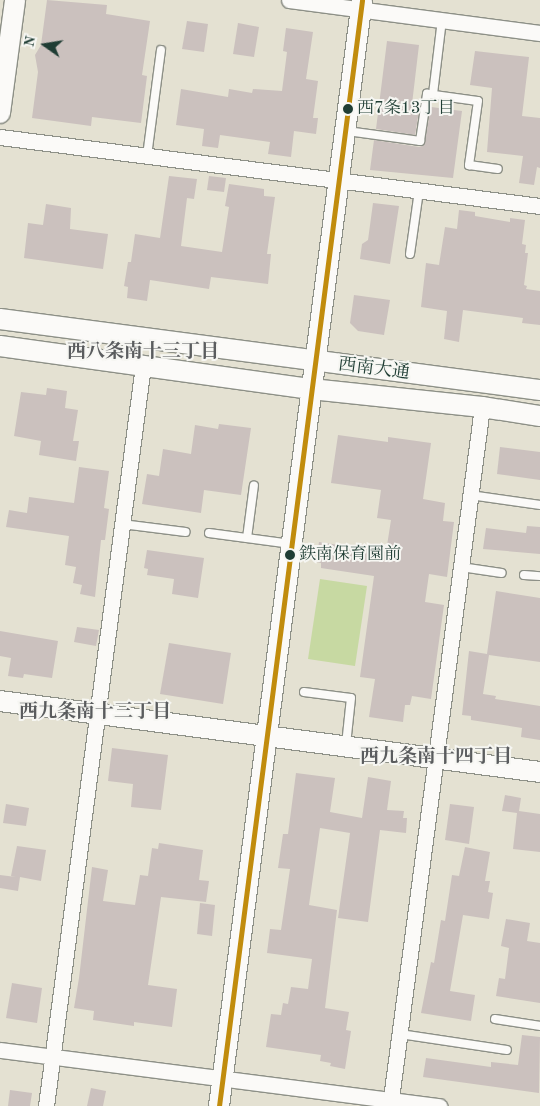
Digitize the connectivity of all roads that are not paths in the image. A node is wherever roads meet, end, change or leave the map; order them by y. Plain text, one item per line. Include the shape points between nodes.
1 (15, 0) edge
2 (289, 0) edge
3 (362, 5) edge
4 (442, 20) junction
5 (540, 33) edge
6 (161, 50) dead end
7 (433, 94) junction
8 (0, 113) edge
9 (345, 131) junction
10 (0, 137) edge
11 (148, 156) junction
12 (498, 169) dead end
13 (338, 181) junction
14 (418, 191) junction
15 (540, 206) edge
16 (410, 254) dead end
17 (0, 318) edge
18 (0, 346) edge
19 (315, 361) junction
20 (143, 365) junction
21 (311, 389) junction
22 (540, 390) edge
23 (482, 407) junction
24 (540, 416) edge
25 (254, 485) dead end
26 (470, 495) junction
27 (540, 505) edge
28 (122, 524) junction
29 (186, 532) dead end
30 (209, 533) dead end
31 (247, 538) junction
32 (290, 544) junction
33 (461, 567) junction
34 (502, 574) dead end
35 (524, 575) dead end
36 (540, 576) edge
37 (304, 692) dead end
38 (0, 701) edge
39 (96, 715) junction
40 (266, 736) junction
41 (346, 747) junction
42 (436, 759) junction
43 (540, 772) edge
44 (496, 1020) dead end
45 (540, 1026) edge
46 (400, 1034) junction
47 (0, 1050) edge
48 (507, 1050) dead end
49 (53, 1057) junction
50 (222, 1078) junction
51 (390, 1103) edge
52 (46, 1106) edge
53 (218, 1106) edge
54 (439, 1106) edge

1 - 8 street
2 - 3 street
3 - 4 street
3 - 9 street
4 - 5 street
4 - 7 lane
6 - 11 lane
7 - 9 lane via 427,94 420,141
7 - 12 lane via 478,101 469,165
9 - 13 street
10 - 11 street
11 - 13 street
13 - 14 street
13 - 19 street
14 - 15 street
14 - 16 lane
17 - 19 street, 西南大通
18 - 20 street, 西南大通
19 - 21 street
19 - 22 street, 西南大通
20 - 21 street, 西南大通
20 - 28 street
21 - 23 street, 西南大通
21 - 32 street
23 - 24 street, 西南大通
23 - 26 street
25 - 31 lane
26 - 27 lane
26 - 33 street
28 - 29 lane
28 - 39 street
30 - 31 lane
31 - 32 lane
32 - 40 street
33 - 34 lane
33 - 42 street
35 - 36 lane
37 - 41 lane via 351,698
38 - 39 street
39 - 40 street
39 - 49 street
40 - 41 street
40 - 50 street
41 - 42 street
42 - 43 street
42 - 46 street
44 - 45 lane
46 - 48 lane
46 - 51 street
47 - 49 street
49 - 50 street
49 - 52 street
50 - 51 street
50 - 53 street
51 - 54 street

